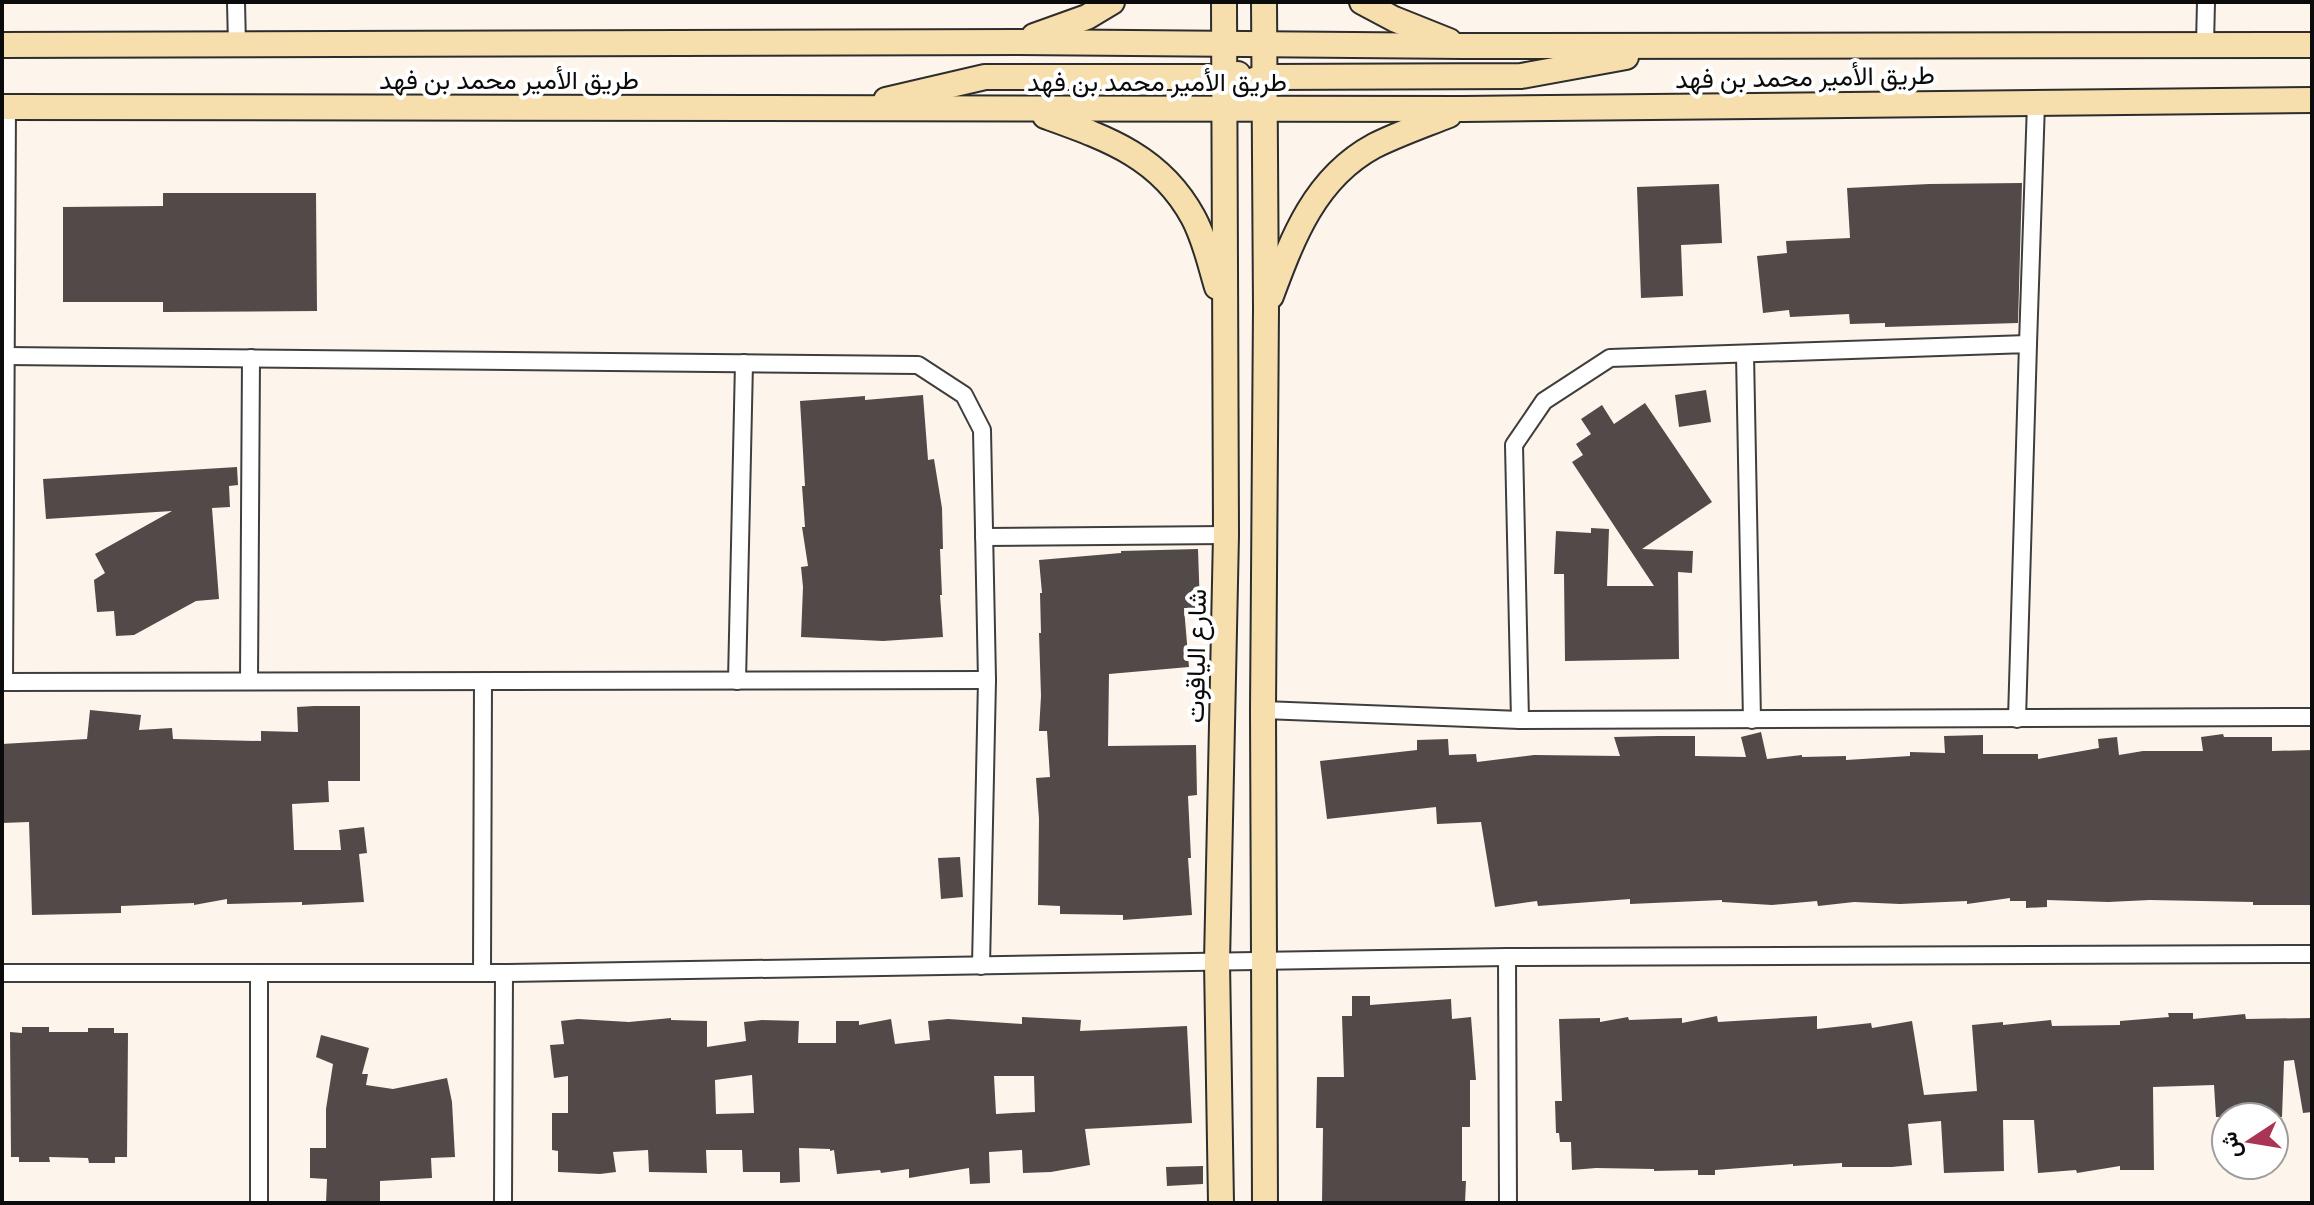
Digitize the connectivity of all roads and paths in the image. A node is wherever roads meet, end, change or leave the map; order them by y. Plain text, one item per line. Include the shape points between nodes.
1 (236, 2) edge
2 (1112, 2) edge
3 (1224, 2) edge
4 (1264, 2) edge
5 (1362, 2) edge
6 (2206, 2) edge
7 (1019, 42) junction
8 (1224, 43) junction
9 (1265, 44) junction
10 (2205, 44) junction
11 (2, 45) edge
12 (237, 45) junction
13 (2312, 45) edge
14 (1463, 46) junction
15 (1692, 46) junction
16 (1246, 77) junction
17 (2312, 100) edge
18 (2036, 103) junction
19 (5, 107) edge
20 (843, 109) junction
21 (1463, 109) junction
22 (1027, 110) junction
23 (1225, 110) junction
24 (1266, 110) junction
25 (1266, 309) junction
26 (1225, 318) junction
27 (2028, 344) junction
28 (1745, 354) junction
29 (6, 356) junction
30 (251, 358) junction
31 (744, 363) junction
32 (1226, 535) junction
33 (984, 537) junction
34 (987, 680) junction
35 (249, 681) junction
36 (483, 681) junction
37 (737, 681) junction
38 (3, 682) edge
39 (1263, 710) junction
40 (2312, 717) edge
41 (2017, 719) junction
42 (1520, 720) junction
43 (1752, 720) junction
44 (2312, 954) edge
45 (1507, 957) junction
46 (1264, 961) junction
47 (1217, 962) junction
48 (981, 966) junction
49 (2, 973) edge
50 (259, 973) junction
51 (482, 973) junction
52 (504, 973) junction
53 (259, 1203) edge
54 (503, 1203) edge
55 (1221, 1203) edge
56 (1265, 1203) edge
57 (1508, 1203) edge

1 - 12 street
2 - 7 street
3 - 8 street
4 - 9 street
5 - 14 street
6 - 10 street
7 - 8 street, طريق الأمير محمد بن فهد
7 - 12 street, طريق الأمير محمد بن فهد
8 - 9 street, طريق الأمير محمد بن فهد
8 - 16 street
9 - 14 street, طريق الأمير محمد بن فهد
9 - 16 street
10 - 13 street, طريق الأمير محمد بن فهد
10 - 15 street, طريق الأمير محمد بن فهد
11 - 12 street, طريق الأمير محمد بن فهد
14 - 15 street, طريق الأمير محمد بن فهد
15 - 16 street via 1521,76
16 - 20 street via 985,77
16 - 23 street
16 - 24 street
17 - 18 street, طريق الأمير محمد بن فهد
18 - 21 street, طريق الأمير محمد بن فهد
18 - 27 street
19 - 20 street, طريق الأمير محمد بن فهد
19 - 29 street
20 - 22 street, طريق الأمير محمد بن فهد
21 - 24 street, طريق الأمير محمد بن فهد
21 - 25 street via 1371,148 1330,182 1298,227
22 - 23 street, طريق الأمير محمد بن فهد
22 - 26 street via 1118,144 1160,175 1193,217
23 - 24 street, طريق الأمير محمد بن فهد
23 - 26 street, شارع الياقوت
24 - 25 street
25 - 39 street
26 - 32 street, شارع الياقوت
27 - 28 street
27 - 41 street
28 - 42 street via 1610,358 1544,401 1514,445
28 - 43 street
29 - 30 street
29 - 38 street
30 - 31 street
30 - 35 street
31 - 33 street via 918,365 964,395 982,430
31 - 37 street
32 - 33 street
32 - 47 street, شارع الياقوت
33 - 34 street
34 - 37 street
34 - 48 street
35 - 36 street
35 - 38 street
36 - 37 street
36 - 51 street
39 - 42 street
39 - 46 street
40 - 41 street
41 - 43 street
42 - 43 street
44 - 45 street
45 - 46 street
45 - 57 street
46 - 47 street
46 - 56 street
47 - 48 street
47 - 55 street, شارع الياقوت
48 - 52 street
49 - 50 street
50 - 51 street
50 - 53 street
51 - 52 street
52 - 54 street

